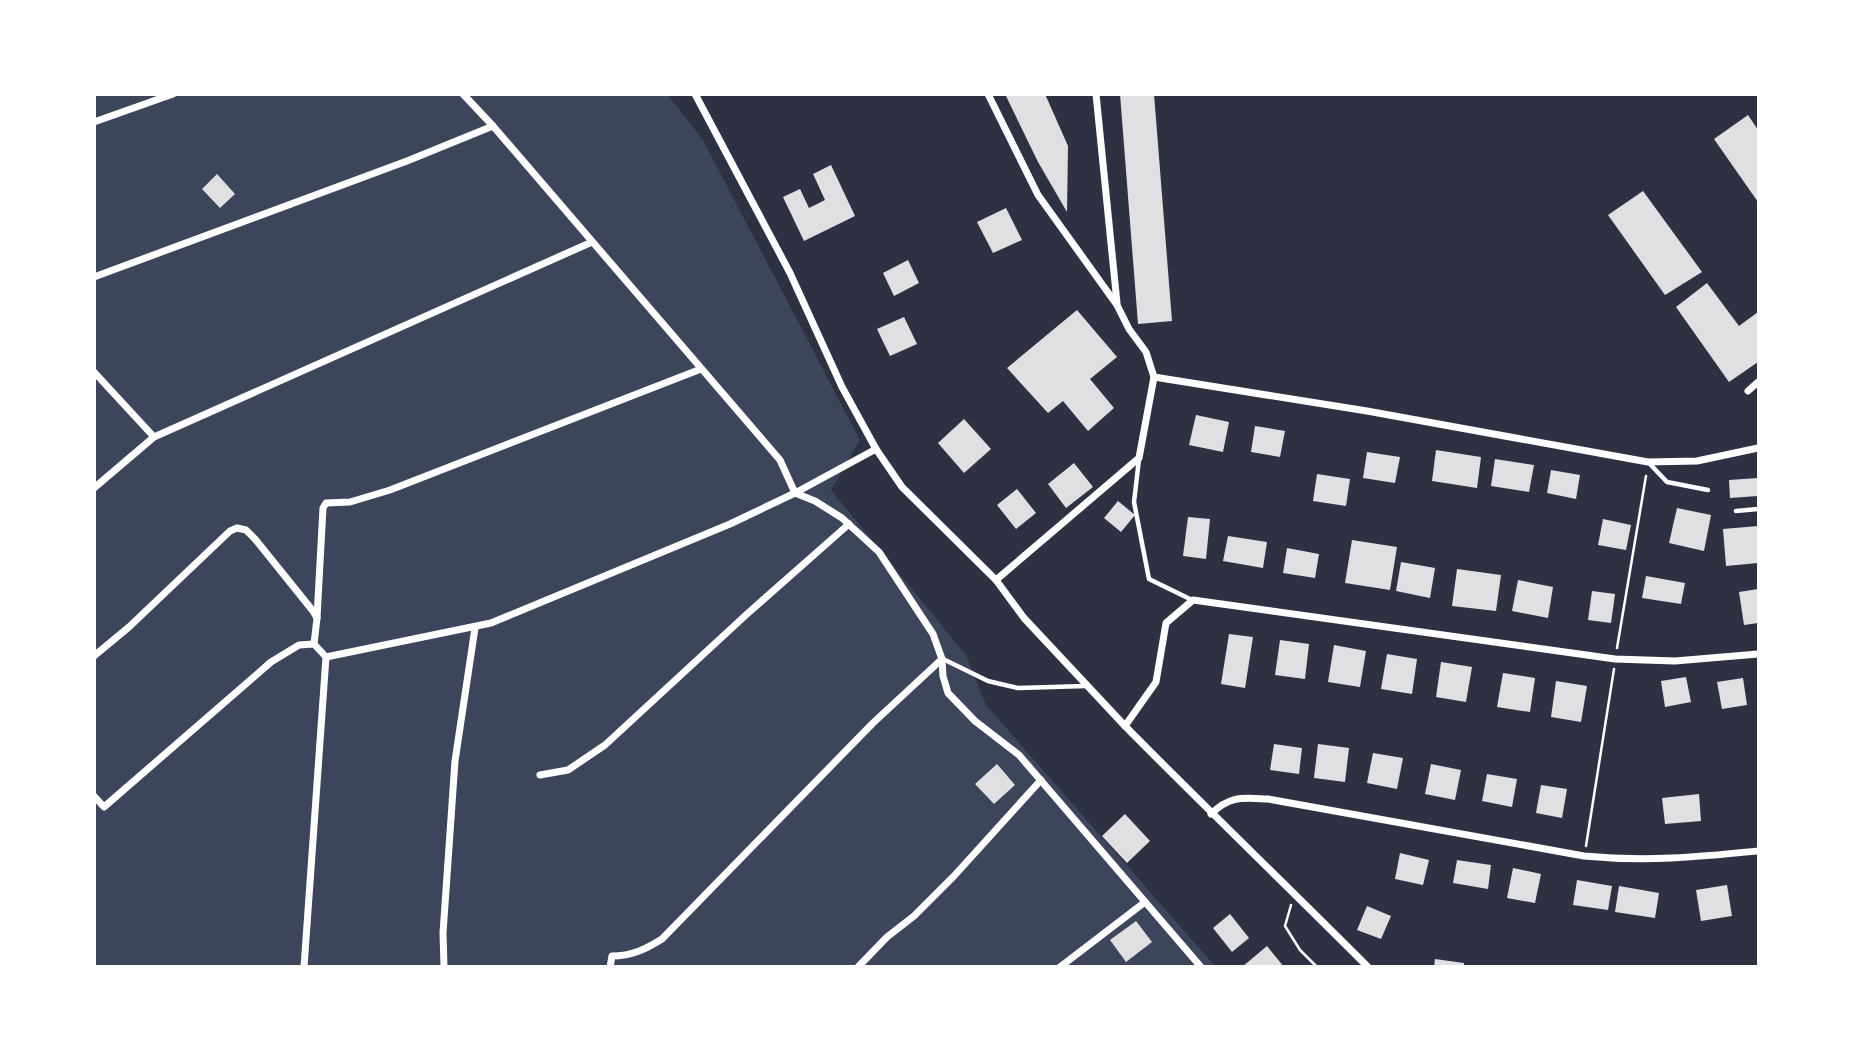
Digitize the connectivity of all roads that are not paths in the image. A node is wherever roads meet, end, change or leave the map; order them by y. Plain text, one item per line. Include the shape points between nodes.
1 (173, 94) edge
2 (463, 94) edge
3 (695, 94) edge
4 (988, 94) edge
5 (1096, 94) edge
6 (94, 122) edge
7 (493, 126) junction
8 (592, 242) junction
9 (94, 277) edge
10 (1117, 305) junction
11 (701, 369) junction
12 (94, 372) edge
13 (1154, 376) junction
14 (1759, 382) edge
15 (1748, 391) dead end
16 (154, 437) junction
17 (876, 449) junction
18 (1759, 449) edge
19 (1139, 458) junction
20 (1648, 462) junction
21 (94, 488) edge
22 (1707, 490) dead end
23 (795, 493) junction
24 (1759, 509) edge
25 (1736, 511) dead end
26 (849, 524) junction
27 (996, 580) junction
28 (1193, 600) junction
29 (317, 618) junction
30 (475, 628) junction
31 (314, 644) junction
32 (1759, 654) edge
33 (94, 656) edge
34 (326, 657) junction
35 (942, 659) junction
36 (1087, 686) junction
37 (1125, 726) junction
38 (540, 775) dead end
39 (1041, 779) junction
40 (94, 796) edge
41 (1211, 814) junction
42 (1759, 852) edge
43 (1145, 902) junction
44 (304, 967) edge
45 (444, 967) edge
46 (610, 967) edge
47 (858, 967) edge
48 (1060, 967) edge
49 (1201, 967) edge
50 (1368, 967) edge

1 - 6 street
2 - 7 street
3 - 17 street
4 - 10 street via 1038,195
5 - 10 street
7 - 8 street
7 - 9 street
8 - 11 street
8 - 16 street
10 - 13 street via 1146,352
11 - 23 street via 779,460
11 - 29 street via 390,490 350,502 326,503
12 - 16 street
13 - 19 street
13 - 20 street
14 - 15 street
16 - 21 street
17 - 23 street
17 - 27 street via 902,487
18 - 20 street via 1697,461
19 - 27 street
19 - 28 lane via 1134,502 1149,579
20 - 22 lane via 1667,482
23 - 26 street
23 - 30 street via 658,556
24 - 25 lane
26 - 35 street via 879,552 933,634
26 - 38 street via 605,746 568,771
27 - 36 street via 1024,618
28 - 32 street via 1615,659 1675,661
28 - 37 street via 1166,623 1156,682
29 - 31 street
29 - 33 street via 255,539 237,528
30 - 34 street
30 - 45 street via 455,761
31 - 34 street
31 - 40 street via 299,645 271,662 104,807
34 - 44 street
35 - 36 lane via 988,681 1018,688
35 - 39 street via 948,694
35 - 46 street via 873,723 662,939 645,950 612,956
36 - 37 street
37 - 41 street
39 - 43 street
39 - 47 street via 954,876
41 - 42 street via 1222,802 1237,798 1268,799 1584,856 1670,860
41 - 50 street
43 - 48 street
43 - 49 street

